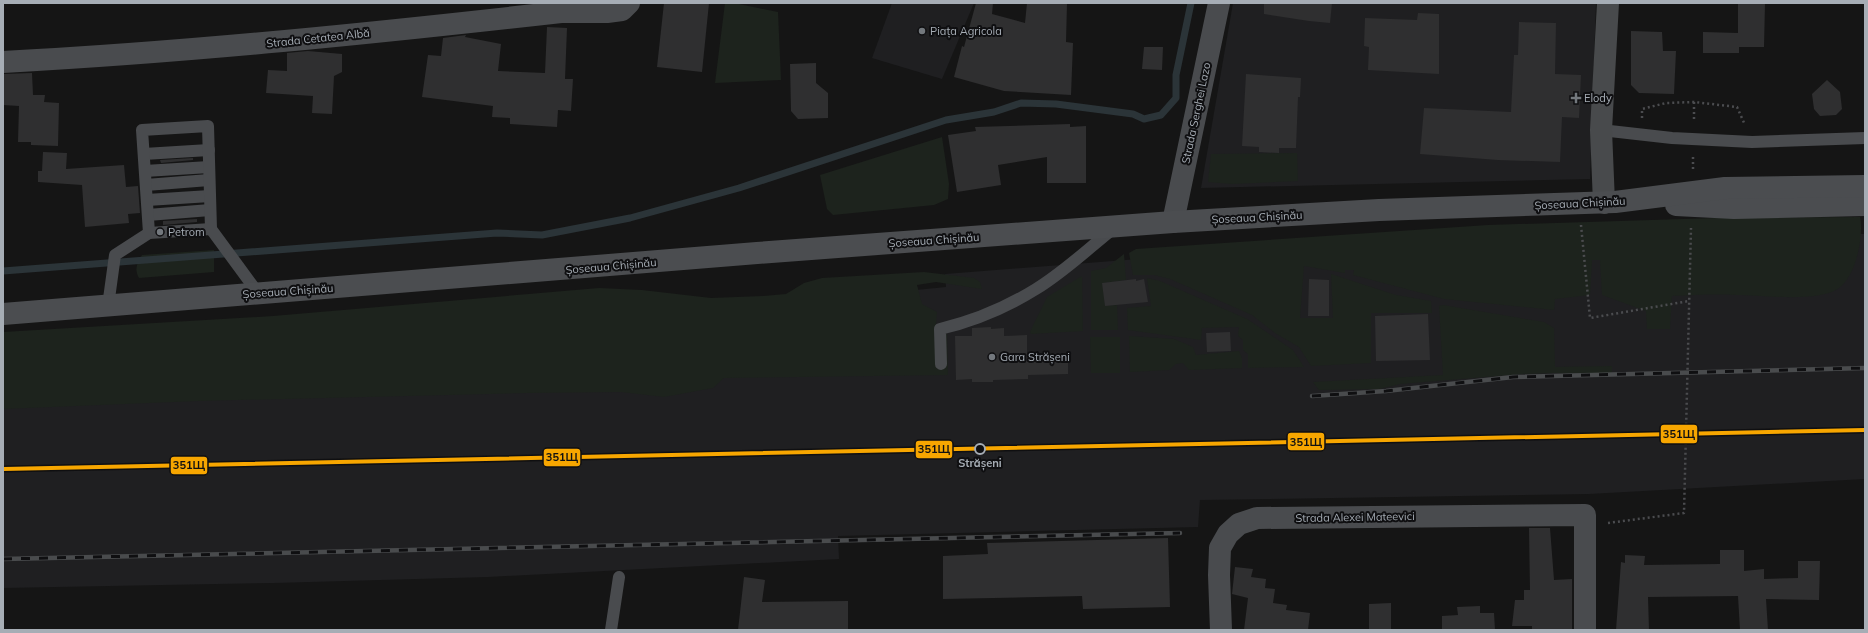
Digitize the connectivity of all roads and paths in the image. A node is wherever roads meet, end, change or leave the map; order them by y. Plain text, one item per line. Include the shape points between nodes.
1 (629, 3) edge
2 (1220, 3) edge
3 (1608, 3) edge
4 (3, 62) edge
5 (1694, 102) junction
6 (1737, 107) dead end
7 (1694, 122) dead end
8 (1601, 130) junction
9 (1641, 134) junction
10 (1865, 138) edge
11 (209, 150) junction
12 (144, 154) junction
13 (1693, 154) dead end
14 (209, 167) junction
15 (1693, 169) dead end
16 (145, 171) junction
17 (210, 180) junction
18 (146, 184) junction
19 (1865, 186) edge
20 (210, 196) junction
21 (147, 200) junction
22 (1609, 202) junction
23 (1579, 204) junction
24 (1865, 205) edge
25 (210, 210) junction
26 (148, 214) junction
27 (1173, 222) junction
28 (1691, 225) dead end
29 (1115, 227) junction
30 (211, 230) junction
31 (149, 233) junction
32 (258, 293) junction
33 (1689, 300) junction
34 (108, 306) junction
35 (3, 314) edge
36 (941, 364) dead end
37 (1616, 522) dead end
38 (619, 577) dead end
39 (611, 630) edge
40 (1221, 630) edge
41 (1585, 630) edge

1 - 4 street, Strada Cetatea Albă via 622,10 607,12 561,12 254,44
2 - 27 street, Strada Serghei Lazo
3 - 8 main road
5 - 6 path
5 - 7 path
5 - 9 path via 1666,103 1642,109
8 - 9 lane
8 - 22 main road
9 - 10 lane via 1752,142
11 - 12 lane
11 - 12 lane via 208,126 142,130
11 - 14 lane
12 - 16 lane
13 - 15 path
14 - 16 lane
14 - 17 lane
16 - 18 lane
17 - 18 lane
17 - 20 lane
18 - 21 lane
19 - 22 highway, Șoseaua Chișinău via 1725,188
20 - 21 lane
20 - 25 lane
21 - 26 lane
22 - 23 highway, Șoseaua Chișinău
22 - 24 highway via 1734,208
23 - 27 highway, Șoseaua Chișinău via 1379,210
23 - 33 path via 1590,318
25 - 26 lane
25 - 30 lane
26 - 31 lane
27 - 29 highway, Șoseaua Chișinău
28 - 33 path
29 - 32 highway, Șoseaua Chișinău
29 - 36 lane via 1036,289 967,323 940,329
30 - 31 lane
30 - 32 lane
31 - 34 lane via 115,255
32 - 34 highway, Șoseaua Chișinău
33 - 37 path via 1684,513
34 - 35 highway, Șoseaua Chișinău
38 - 39 lane
40 - 41 street, Strada Alexei Mateevici via 1220,548 1228,534 1239,524 1257,518 1585,514

